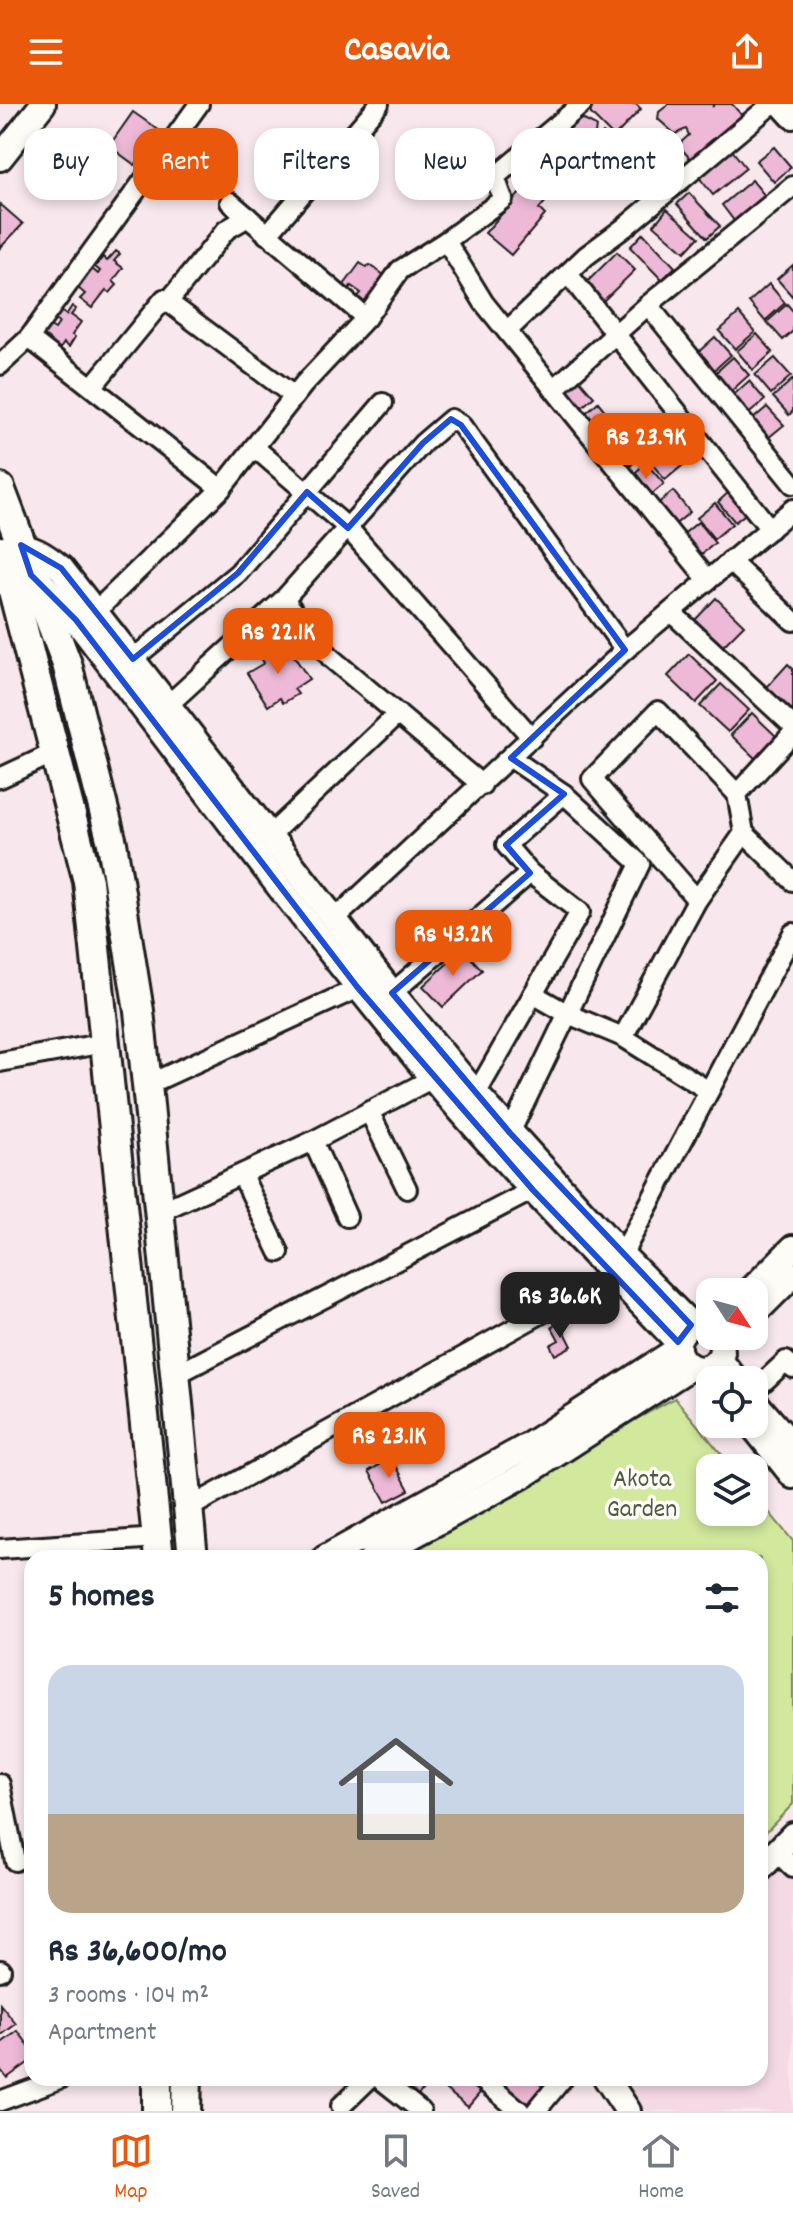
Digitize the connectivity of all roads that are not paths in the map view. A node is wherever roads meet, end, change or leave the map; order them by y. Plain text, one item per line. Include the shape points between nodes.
1 (43, 104) edge
2 (379, 104) edge
3 (582, 104) edge
4 (772, 104) edge
5 (782, 104) edge
6 (189, 108) edge
7 (793, 116) edge
8 (0, 158) edge
9 (793, 186) edge
10 (230, 202) dead end
11 (248, 217) junction
12 (267, 235) junction
13 (446, 241) junction
14 (568, 274) junction
15 (168, 302) junction
16 (648, 305) junction
17 (366, 318) junction
18 (507, 331) junction
19 (615, 333) junction
20 (29, 338) junction
21 (0, 365) edge
22 (92, 387) junction
23 (554, 389) junction
24 (294, 396) junction
25 (383, 403) dead end
26 (254, 447) junction
27 (793, 484) edge
28 (0, 488) edge
29 (221, 489) junction
30 (307, 492) junction
31 (793, 510) edge
32 (348, 528) junction
33 (770, 529) junction
34 (12, 559) edge
35 (730, 561) junction
36 (708, 580) junction
37 (284, 599) junction
38 (671, 612) junction
39 (94, 613) junction
40 (793, 621) edge
41 (625, 650) junction
42 (133, 659) junction
43 (169, 704) junction
44 (398, 714) junction
45 (793, 726) edge
46 (793, 733) edge
47 (532, 738) junction
48 (56, 752) junction
49 (511, 758) junction
50 (0, 778) edge
51 (482, 785) junction
52 (564, 794) junction
53 (737, 794) junction
54 (744, 833) junction
55 (269, 836) junction
56 (530, 873) junction
57 (793, 881) edge
58 (697, 900) junction
59 (336, 918) junction
60 (793, 933) edge
61 (358, 988) junction
62 (392, 993) junction
63 (533, 994) junction
64 (568, 1014) junction
65 (623, 1037) junction
66 (105, 1043) junction
67 (0, 1062) edge
68 (433, 1078) junction
69 (147, 1085) junction
70 (709, 1091) junction
71 (476, 1094) junction
72 (369, 1111) junction
73 (510, 1133) junction
74 (313, 1141) junction
75 (242, 1175) junction
76 (407, 1189) dead end
77 (533, 1190) junction
78 (159, 1212) junction
79 (347, 1217) dead end
80 (793, 1248) edge
81 (279, 1252) dead end
82 (617, 1265) junction
83 (793, 1275) edge
84 (763, 1278) edge
85 (768, 1300) edge
86 (696, 1339) edge
87 (702, 1350) edge
88 (708, 1350) edge
89 (791, 1361) edge
90 (723, 1366) edge
91 (177, 1374) junction
92 (768, 1380) edge
93 (768, 1417) edge
94 (762, 1438) edge
95 (793, 1446) edge
96 (793, 1476) edge
97 (478, 1487) junction
98 (189, 1508) junction
99 (158, 1548) edge
100 (0, 1549) edge
101 (192, 1550) edge
102 (342, 1550) edge
103 (384, 1550) edge
104 (0, 1784) edge
105 (15, 1861) dead end
106 (45, 2086) edge
107 (157, 2086) edge
108 (187, 2086) edge
109 (362, 2086) edge
110 (389, 2086) edge
111 (490, 2086) edge
112 (556, 2086) edge
113 (611, 2086) edge
114 (7, 2104) edge
115 (341, 2106) dead end
116 (157, 2111) edge
117 (186, 2111) edge
118 (421, 2111) edge
119 (520, 2111) edge
120 (536, 2111) edge
121 (628, 2111) edge

1 - 8 main road
2 - 12 street
3 - 13 street via 495,177 503,199
4 - 14 street
5 - 7 main road
6 - 20 street
9 - 16 street
10 - 11 street
11 - 12 street
11 - 15 street via 226,230
12 - 17 street
13 - 17 street via 400,270
13 - 18 street
14 - 18 street
14 - 19 street
15 - 22 street via 164,299
15 - 24 street
16 - 19 street
16 - 27 street
17 - 24 street
18 - 23 street
19 - 23 street
19 - 33 street
20 - 21 street
20 - 22 street
22 - 29 street
23 - 36 street
24 - 26 street
25 - 30 street
26 - 29 street
26 - 30 street
28 - 34 main road
29 - 39 street
30 - 32 street
30 - 42 street via 238,573
31 - 33 street
32 - 37 street
32 - 41 street via 451,419 461,425
32 - 47 street
33 - 35 street
34 - 39 main road via 40,553 61,568
34 - 48 main road
34 - 61 main road via 76,620
34 - 69 main road via 67,664 112,843
35 - 36 street
35 - 40 street
36 - 38 street
37 - 43 street
37 - 44 street via 331,658
38 - 41 street
38 - 45 street
39 - 42 main road
41 - 47 street
42 - 43 main road
43 - 55 main road
44 - 51 street
44 - 55 street
46 - 53 street
47 - 49 street
48 - 50 street
48 - 66 main road via 88,881
49 - 51 street
49 - 52 street
51 - 59 street
52 - 56 street via 506,845
52 - 64 street via 640,864
53 - 54 street
53 - 58 street via 658,711 592,779
54 - 57 street
54 - 58 street
55 - 59 main road
56 - 62 street
56 - 63 street via 580,912
58 - 65 street
59 - 62 main road
60 - 70 street
61 - 68 main road
61 - 69 street
62 - 71 main road
63 - 64 street
63 - 71 street
64 - 65 street
64 - 73 street
65 - 70 street
66 - 67 street
66 - 99 main road
68 - 72 street
68 - 77 main road
69 - 78 main road
70 - 82 street
71 - 73 main road
72 - 74 street
72 - 76 street
73 - 82 main road
74 - 75 street
74 - 79 street
75 - 78 street
75 - 81 street
77 - 82 main road
77 - 91 street
78 - 91 main road
80 - 84 main road
82 - 86 main road
82 - 98 street
83 - 85 main road
87 - 97 main road via 529,1445
88 - 90 main road
89 - 92 street
91 - 98 main road
93 - 95 main road
94 - 96 main road
97 - 102 main road
97 - 103 main road
98 - 101 main road
99 - 100 street
104 - 105 street
106 - 114 street
107 - 116 main road
108 - 117 main road
109 - 115 street
110 - 118 street
111 - 119 street
112 - 120 street
113 - 121 main road

